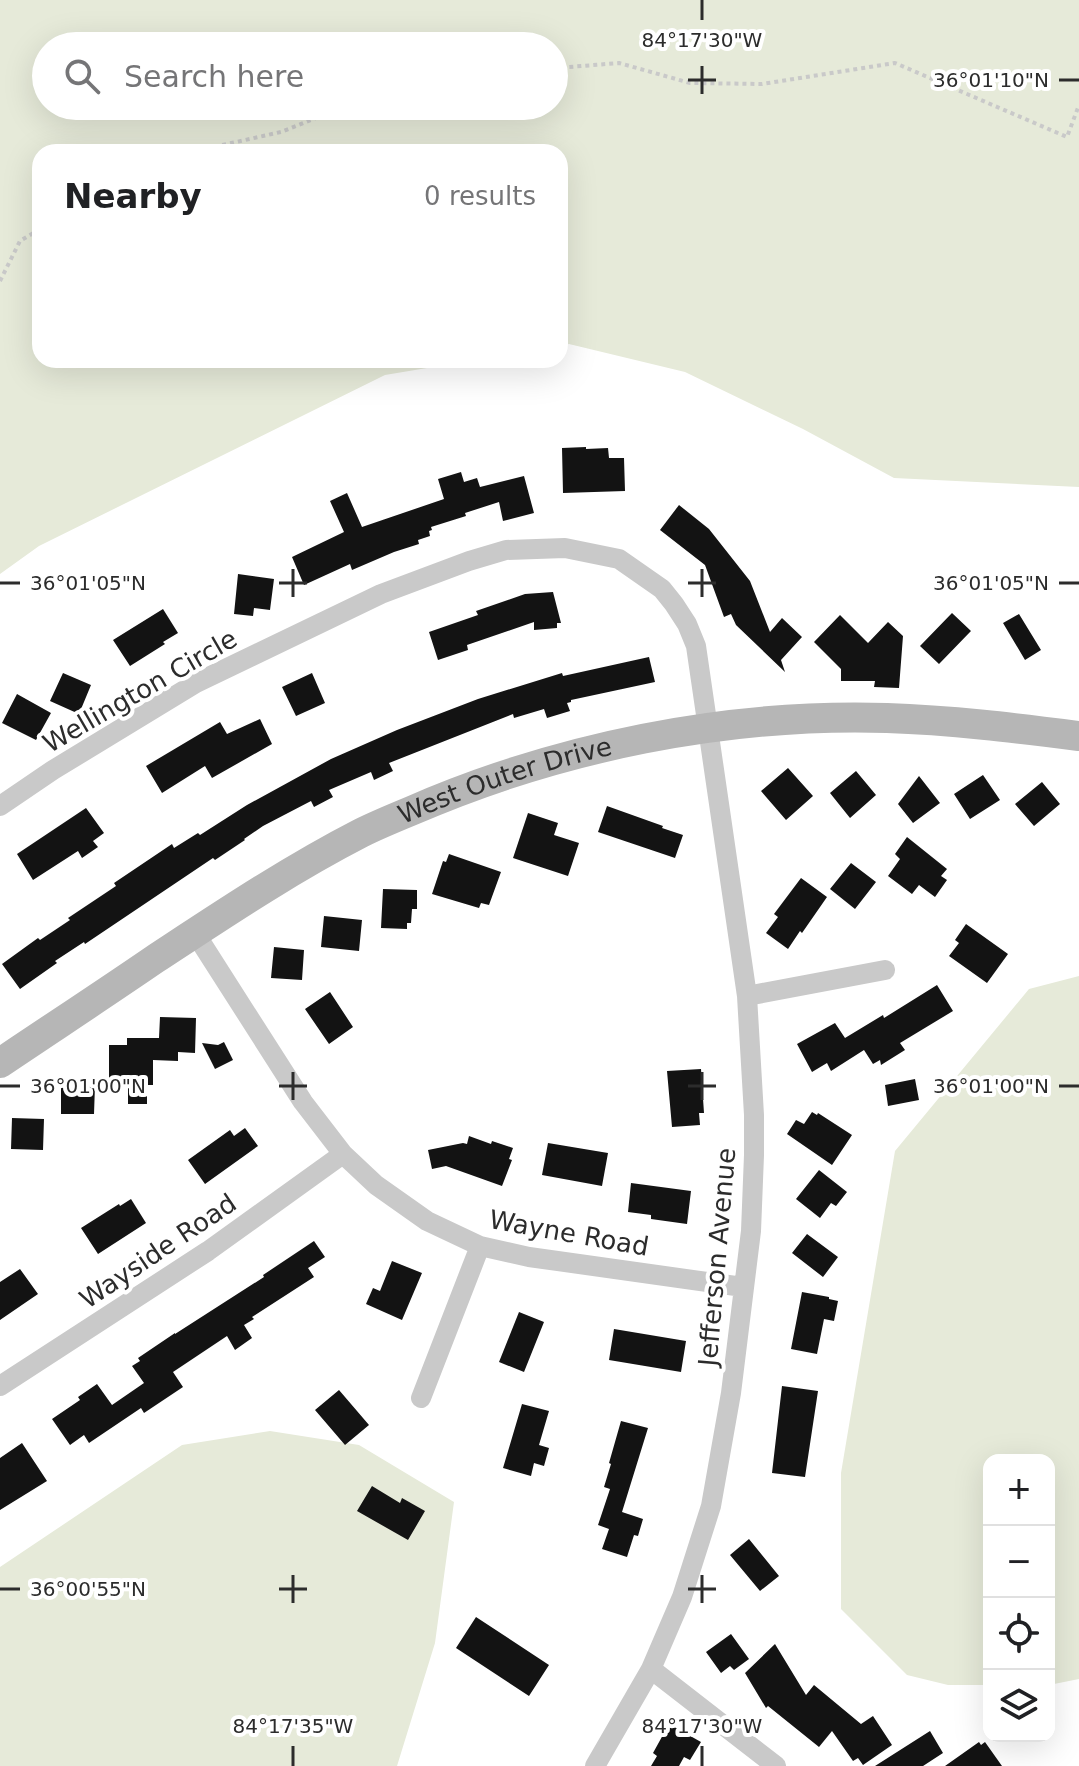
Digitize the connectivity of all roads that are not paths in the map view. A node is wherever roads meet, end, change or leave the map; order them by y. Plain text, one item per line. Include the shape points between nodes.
1 (709, 728) junction
2 (1079, 736) edge
3 (0, 806) edge
4 (195, 933) junction
5 (885, 970) dead end
6 (747, 996) junction
7 (0, 1063) edge
8 (343, 1154) junction
9 (480, 1246) junction
10 (743, 1287) junction
11 (0, 1386) edge
12 (421, 1398) dead end
13 (651, 1669) junction
14 (595, 1766) edge
15 (776, 1766) edge

1 - 2 street, West Outer Drive via 886,718
1 - 3 street, Wellington Circle via 696,646 662,589 619,559 565,548 506,550 381,594 196,683
1 - 4 street, West Outer Drive via 589,750 454,793 364,832
1 - 6 street, Jefferson Avenue
4 - 7 street, West Outer Drive
4 - 8 street, Wayne Road via 303,1102
5 - 6 street
6 - 10 street, Jefferson Avenue via 754,1155
8 - 9 street, Wayne Road via 427,1221
8 - 11 street, Wayside Road via 208,1251
9 - 10 street, Wayne Road
9 - 12 street
10 - 13 street, Jefferson Avenue via 711,1506 682,1597
13 - 14 street, Jefferson Avenue
13 - 15 street

